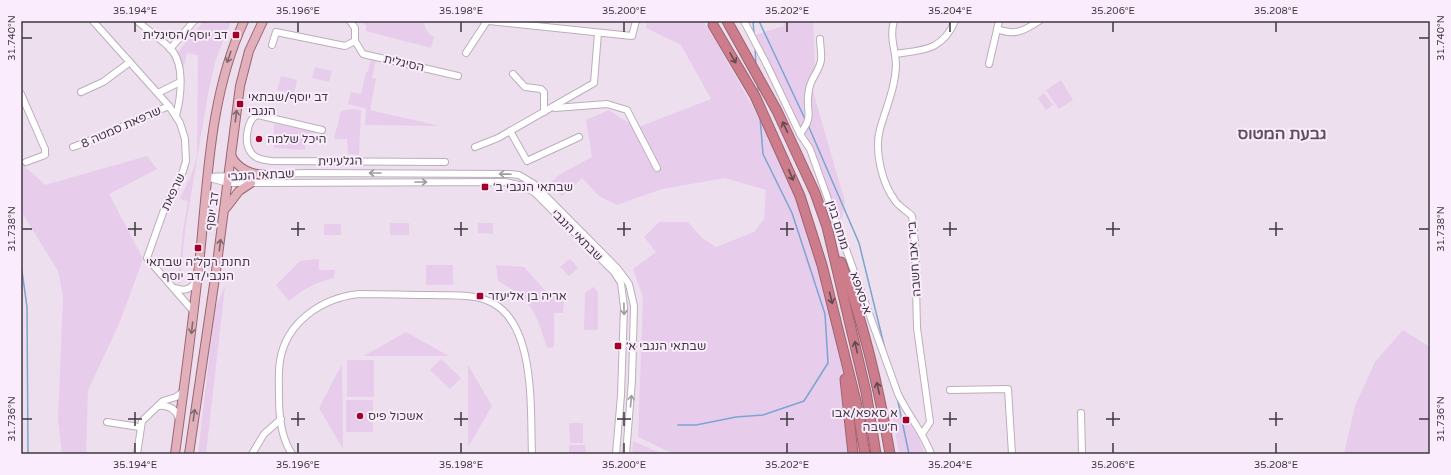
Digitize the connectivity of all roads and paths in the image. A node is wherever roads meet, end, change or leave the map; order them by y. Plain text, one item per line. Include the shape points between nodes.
1 (93, 21) edge
2 (137, 21) edge
3 (194, 21) edge
4 (244, 21) edge
5 (263, 21) edge
6 (350, 21) edge
7 (488, 21) edge
8 (636, 21) edge
9 (726, 21) edge
10 (744, 21) edge
11 (894, 21) edge
12 (954, 21) edge
13 (999, 21) edge
14 (1039, 21) edge
15 (713, 25) dead end
16 (997, 29) junction
17 (598, 33) junction
18 (820, 39) dead end
19 (355, 41) junction
20 (272, 45) dead end
21 (170, 49) junction
22 (466, 53) dead end
23 (895, 54) junction
24 (130, 62) junction
25 (989, 64) dead end
26 (514, 74) dead end
27 (458, 76) dead end
28 (180, 82) junction
29 (81, 92) dead end
30 (158, 93) junction
31 (21, 94) edge
32 (169, 106) junction
33 (551, 108) junction
34 (544, 112) junction
35 (176, 116) junction
36 (322, 130) dead end
37 (510, 131) junction
38 (800, 134) junction
39 (579, 137) dead end
40 (73, 147) dead end
41 (475, 147) dead end
42 (231, 155) junction
43 (26, 162) dead end
44 (312, 162) junction
45 (445, 162) dead end
46 (657, 168) dead end
47 (312, 173) junction
48 (266, 175) junction
49 (208, 178) junction
50 (228, 180) junction
51 (312, 182) junction
52 (251, 183) junction
53 (224, 210) junction
54 (828, 227) junction
55 (198, 278) junction
56 (174, 288) junction
57 (194, 312) junction
58 (842, 345) junction
59 (950, 390) dead end
60 (183, 392) junction
61 (158, 406) junction
62 (1081, 413) dead end
63 (280, 419) junction
64 (180, 420) junction
65 (107, 422) dead end
66 (139, 427) junction
67 (922, 434) junction
68 (137, 454) edge
69 (175, 454) edge
70 (189, 454) edge
71 (252, 454) edge
72 (292, 454) edge
73 (532, 454) edge
74 (616, 454) edge
75 (626, 454) edge
76 (853, 454) edge
77 (865, 454) edge
78 (876, 454) edge
79 (890, 454) edge
80 (931, 454) edge
81 (1012, 454) edge
82 (1082, 454) edge

1 - 24 street, שרפאת
2 - 21 street
3 - 21 street
4 -> 49 main road, דב יוסף via 228,57 221,84
42 -> 5 main road, דב יוסף via 244,70 249,51
6 - 19 street, הסיגלית via 355,28
7 - 17 street
7 - 22 street
8 - 17 street via 632,36
54 -> 9 highway, מנחם בגין via 777,111
10 - 38 street, א-סאפא
11 - 23 street, ביר אבו חשבה via 891,39
12 - 23 street via 946,36 931,48
13 - 16 street
14 - 16 street via 1010,34
15 -> 58 highway via 758,102 800,196 822,265
16 - 25 street
17 - 33 street via 594,83
18 - 38 street via 821,64 810,82 808,92 810,118
19 - 20 street via 345,46 276,32
19 - 27 street, הסיגלית via 363,54
21 - 28 street via 177,62
23 - 67 street, ביר אבו חשבה via 893,83 878,141 881,168 888,188 896,202 912,216 917,328 930,422
24 - 29 street via 103,82
24 - 30 street, שרפאת
26 - 34 street via 525,87 541,89 544,92
28 - 30 street
28 - 35 street
30 - 32 street, שרפאת
31 - 43 street via 45,149 45,155
32 - 35 street, שרפאת
32 - 40 street, שרפאת סמטה 8 via 124,124 104,136
33 - 34 street
33 - 46 street via 607,104 627,110
34 - 37 street
35 - 56 street, שרפאת via 185,139 186,161 165,207 147,258
36 - 44 street, הגלעינית via 258,115 250,122 248,147 258,158
37 - 39 street via 527,161
37 - 41 street
38 - 67 street, א-סאפא via 810,149 822,179 898,394
42 - 48 main road via 243,169 254,174
42 - 50 main road, דב יוסף
44 - 45 street, הגלעינית
44 - 47 street
47 - 48 street, שבתאי הנגבי
47 - 51 street
75 -> 47 street, שבתאי הנגבי via 634,332 632,291 626,277 534,184 519,175 510,174
48 - 50 street, שבתאי הנגבי
49 - 50 street, שבתאי הנגבי
49 - 55 main road, דב יוסף
50 - 52 street, שבתאי הנגבי
50 - 53 main road, דב יוסף
51 - 52 street, שבתאי הנגבי
51 -> 74 street, שבתאי הנגבי via 505,182 524,186 535,193 614,272 621,283 624,332
52 - 53 main road via 234,195
70 -> 53 main road, דב יוסף
78 -> 54 highway, מנחם בגין via 866,392
79 -> 54 highway via 867,340
55 - 56 street via 188,289
55 - 57 main road, דב יוסף
56 - 57 street, שרפאת
57 -> 60 main road, דב יוסף
58 - 76 highway
58 - 77 highway via 856,401
59 - 81 street via 1008,389
60 - 61 street
60 - 64 main road, דב יוסף
61 - 64 street via 172,408
61 - 66 street via 145,416
62 - 82 street
63 - 71 street via 264,434
63 - 72 street via 283,435
63 - 73 street via 279,385 283,350 299,322 319,307 341,297 358,294 473,297 496,306 521,335 528,368
64 - 69 main road, דב יוסף
65 - 66 street
66 - 68 street
67 - 80 street, א-סאפא

